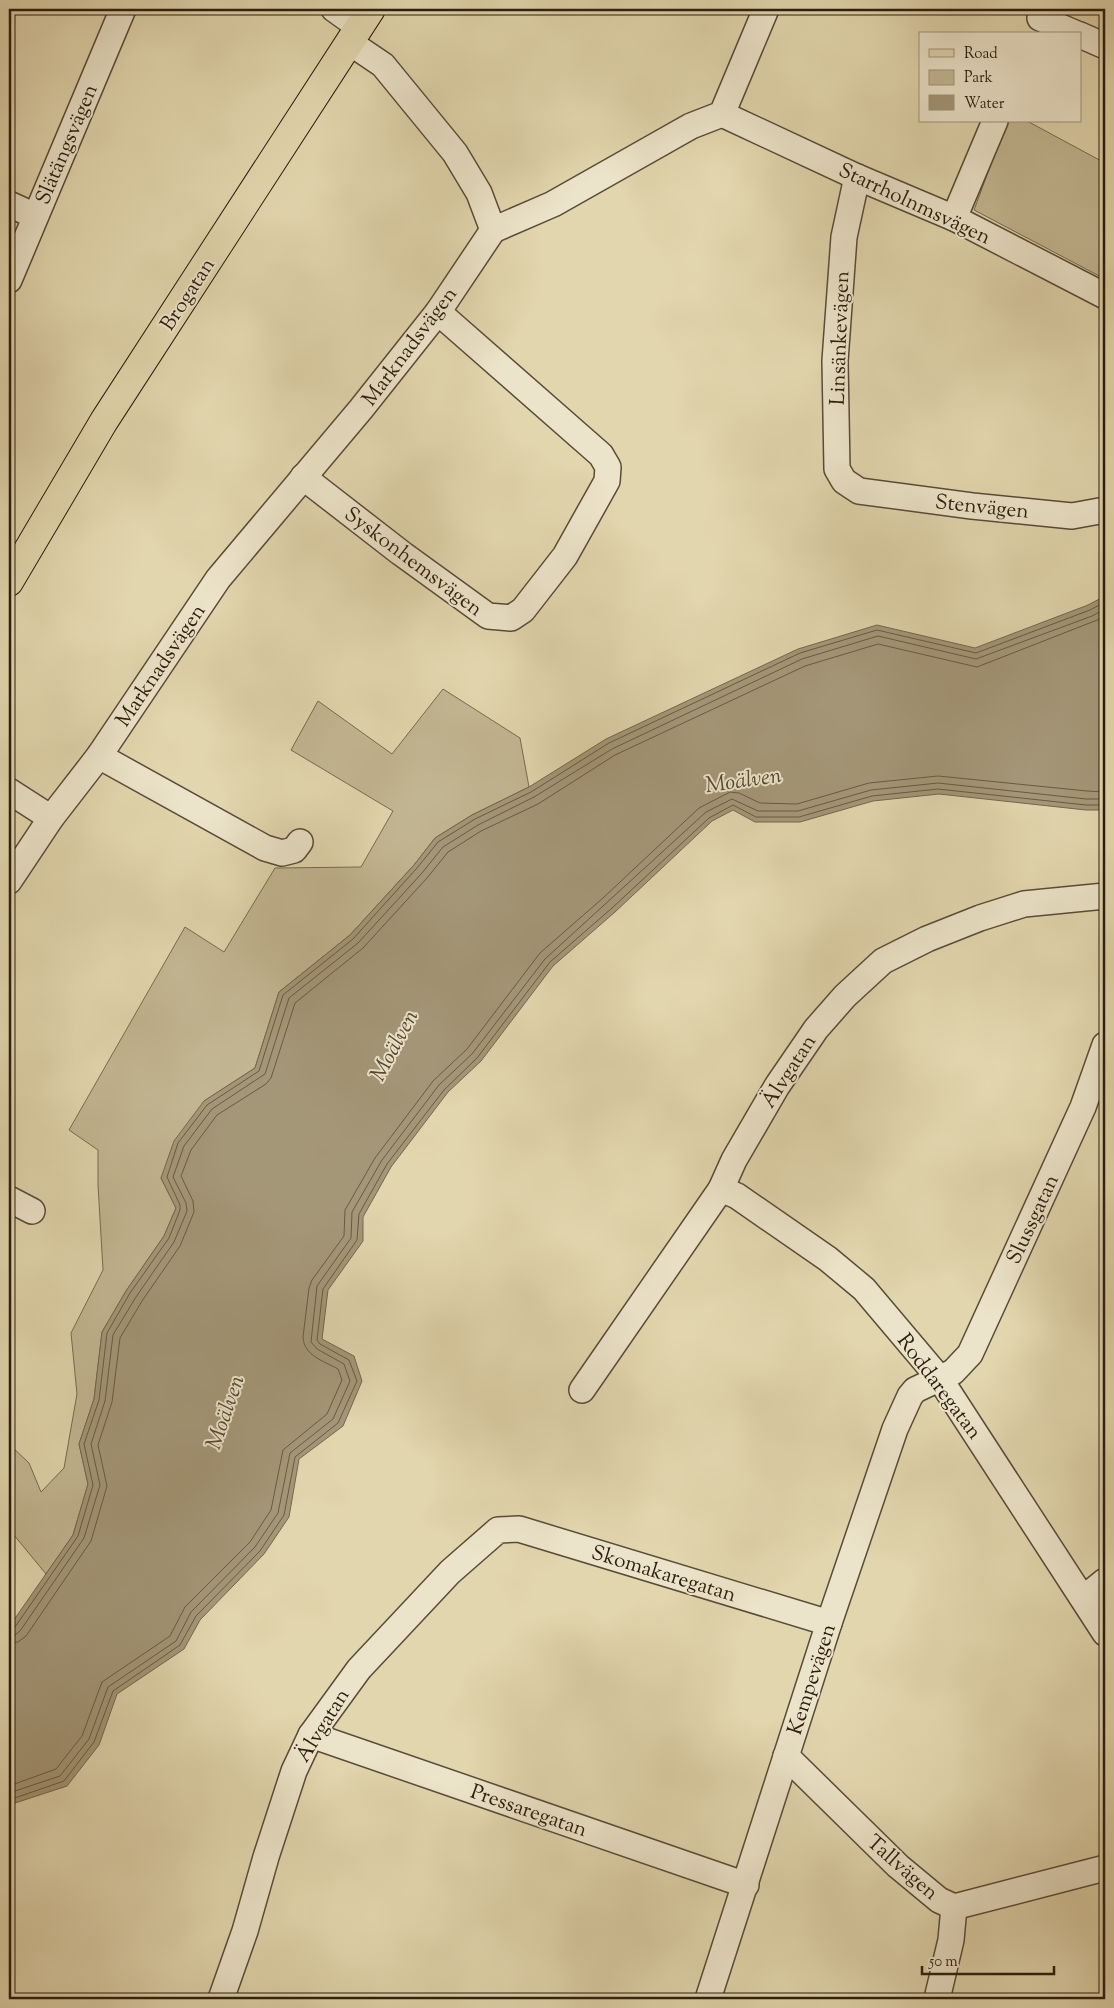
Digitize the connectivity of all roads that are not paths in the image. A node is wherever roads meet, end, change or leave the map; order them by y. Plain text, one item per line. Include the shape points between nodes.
1 (123, 9) edge
2 (334, 9) edge
3 (766, 9) edge
4 (1039, 20) edge
5 (360, 26) edge
6 (1071, 32) edge
7 (1082, 36) edge
8 (1105, 46) edge
9 (722, 114) junction
10 (996, 122) edge
11 (857, 177) junction
12 (9, 204) edge
13 (35, 216) junction
14 (954, 218) junction
15 (493, 230) junction
16 (9, 280) edge
17 (1105, 296) edge
18 (438, 312) junction
19 (303, 477) junction
20 (859, 491) joint
21 (1105, 510) edge
22 (9, 582) edge
23 (99, 756) junction
24 (9, 791) edge
25 (51, 818) junction
26 (300, 842) dead end
27 (9, 881) edge
28 (1105, 896) edge
29 (1105, 1045) edge
30 (721, 1189) junction
31 (9, 1198) edge
32 (32, 1210) dead end
33 (940, 1379) junction
34 (582, 1390) dead end
35 (498, 1530) joint
36 (1105, 1581) edge
37 (1084, 1598) junction
38 (829, 1623) junction
39 (1105, 1633) edge
40 (311, 1735) junction
41 (786, 1756) junction
42 (1105, 1868) edge
43 (746, 1885) junction
44 (954, 1907) junction
45 (221, 1999) edge
46 (708, 1999) edge
47 (937, 1999) edge

1 - 13 street, Slätängsvägen
2 - 5 street
3 - 9 street
4 - 6 street
5 - 15 street via 383,65 455,152 479,193
5 - 22 main road, Brogatan via 104,421
7 - 8 street
9 - 11 street, Starrholnmsvägen
9 - 15 street via 691,126 553,204
10 - 14 street
11 - 14 street, Starrholnmsvägen
11 - 20 street, Linsänkevägen via 844,237 835,361 837,469 844,481
12 - 13 street
13 - 16 street, Slätängsvägen
14 - 17 street, Starrholnmsvägen
15 - 18 street, Marknadsvägen
18 - 19 street, Marknadsvägen
18 - 19 street, Syskonhemsvägen via 601,455 608,468 607,481 564,556 522,610 511,618 488,616
19 - 23 street, Marknadsvägen via 218,579
20 - 21 street, Stenvägen via 1072,516
23 - 25 street, Marknadsvägen
23 - 26 street via 264,848 282,853 294,850
24 - 25 street
25 - 27 street, Marknadsvägen
28 - 30 street, Älvgatan via 1024,904 927,939 882,961 816,1028 777,1086
29 - 33 street, Slussgatan via 1083,1107 970,1354 953,1372
30 - 33 street, Roddaregatan via 737,1196 821,1254 864,1289
30 - 34 street, Älvgatan
31 - 32 street
33 - 37 street, Roddaregatan
33 - 38 street, Kempevägen via 920,1386 910,1396
35 - 38 street, Skomakaregatan via 519,1529
35 - 40 street, Älvgatan via 450,1572 358,1669
36 - 37 street
37 - 39 street, Roddaregatan
38 - 41 street, Kempevägen
40 - 43 street, Pressaregatan
40 - 45 street, Älvgatan via 294,1771
41 - 43 street, Kempevägen
41 - 44 street, Tallvägen via 898,1866 939,1900
42 - 44 street, Tallvägen
43 - 46 street, Kempevägen
44 - 47 street via 951,1940

